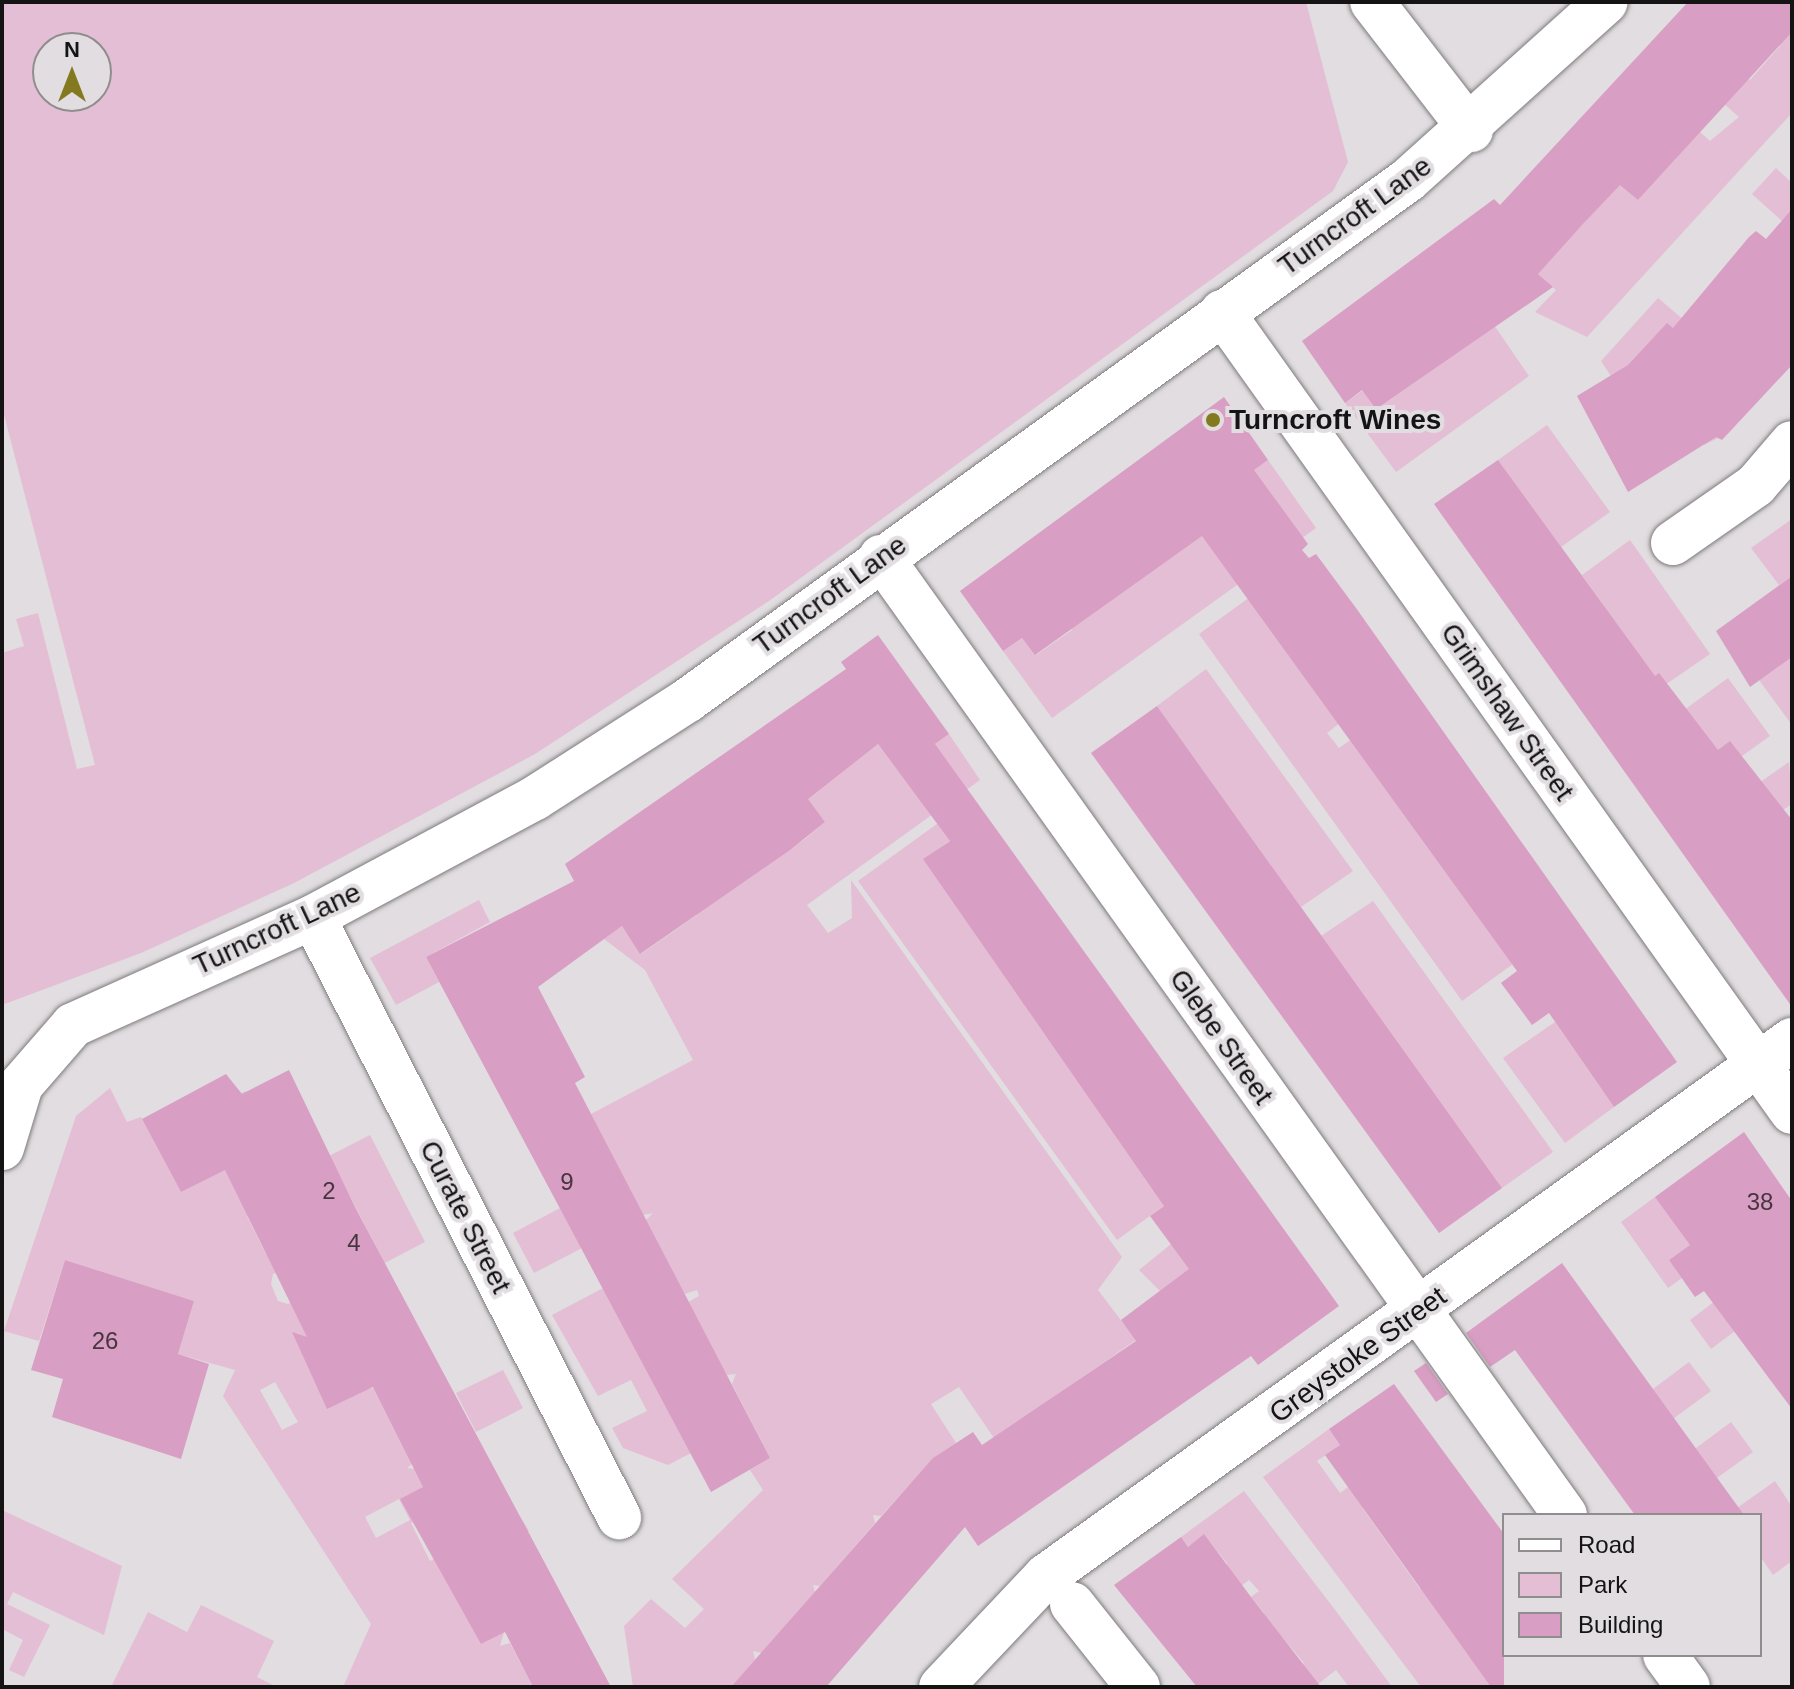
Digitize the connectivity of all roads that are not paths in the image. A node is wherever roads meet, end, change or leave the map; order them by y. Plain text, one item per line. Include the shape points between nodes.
1 (1372, 2) edge
2 (1606, 2) edge
3 (1471, 130) junction
4 (1222, 312) junction
5 (1792, 443) edge
6 (1673, 543) dead end
7 (881, 557) junction
8 (313, 917) junction
9 (1775, 1052) edge
10 (1792, 1112) edge
11 (6, 1122) edge
12 (1418, 1310) junction
13 (1564, 1513) edge
14 (619, 1517) dead end
15 (1072, 1604) dead end
16 (1666, 1657) edge
17 (941, 1687) edge
18 (1138, 1687) edge
19 (1688, 1687) edge

1 - 3 street
2 - 3 street, Turncroft Lane
3 - 4 street, Turncroft Lane
4 - 7 street, Turncroft Lane
4 - 9 street, Grimshaw Street
5 - 6 street via 1756,485
7 - 8 street, Turncroft Lane via 688,700 535,798
7 - 12 street, Glebe Street
8 - 11 street, Turncroft Lane via 73,1025 34,1064
8 - 14 street, Curate Street
9 - 10 street, Grimshaw Street
9 - 12 street, Greystoke Street
12 - 13 street, Glebe Street
12 - 17 street, Greystoke Street via 1046,1576
15 - 18 street
16 - 19 street

